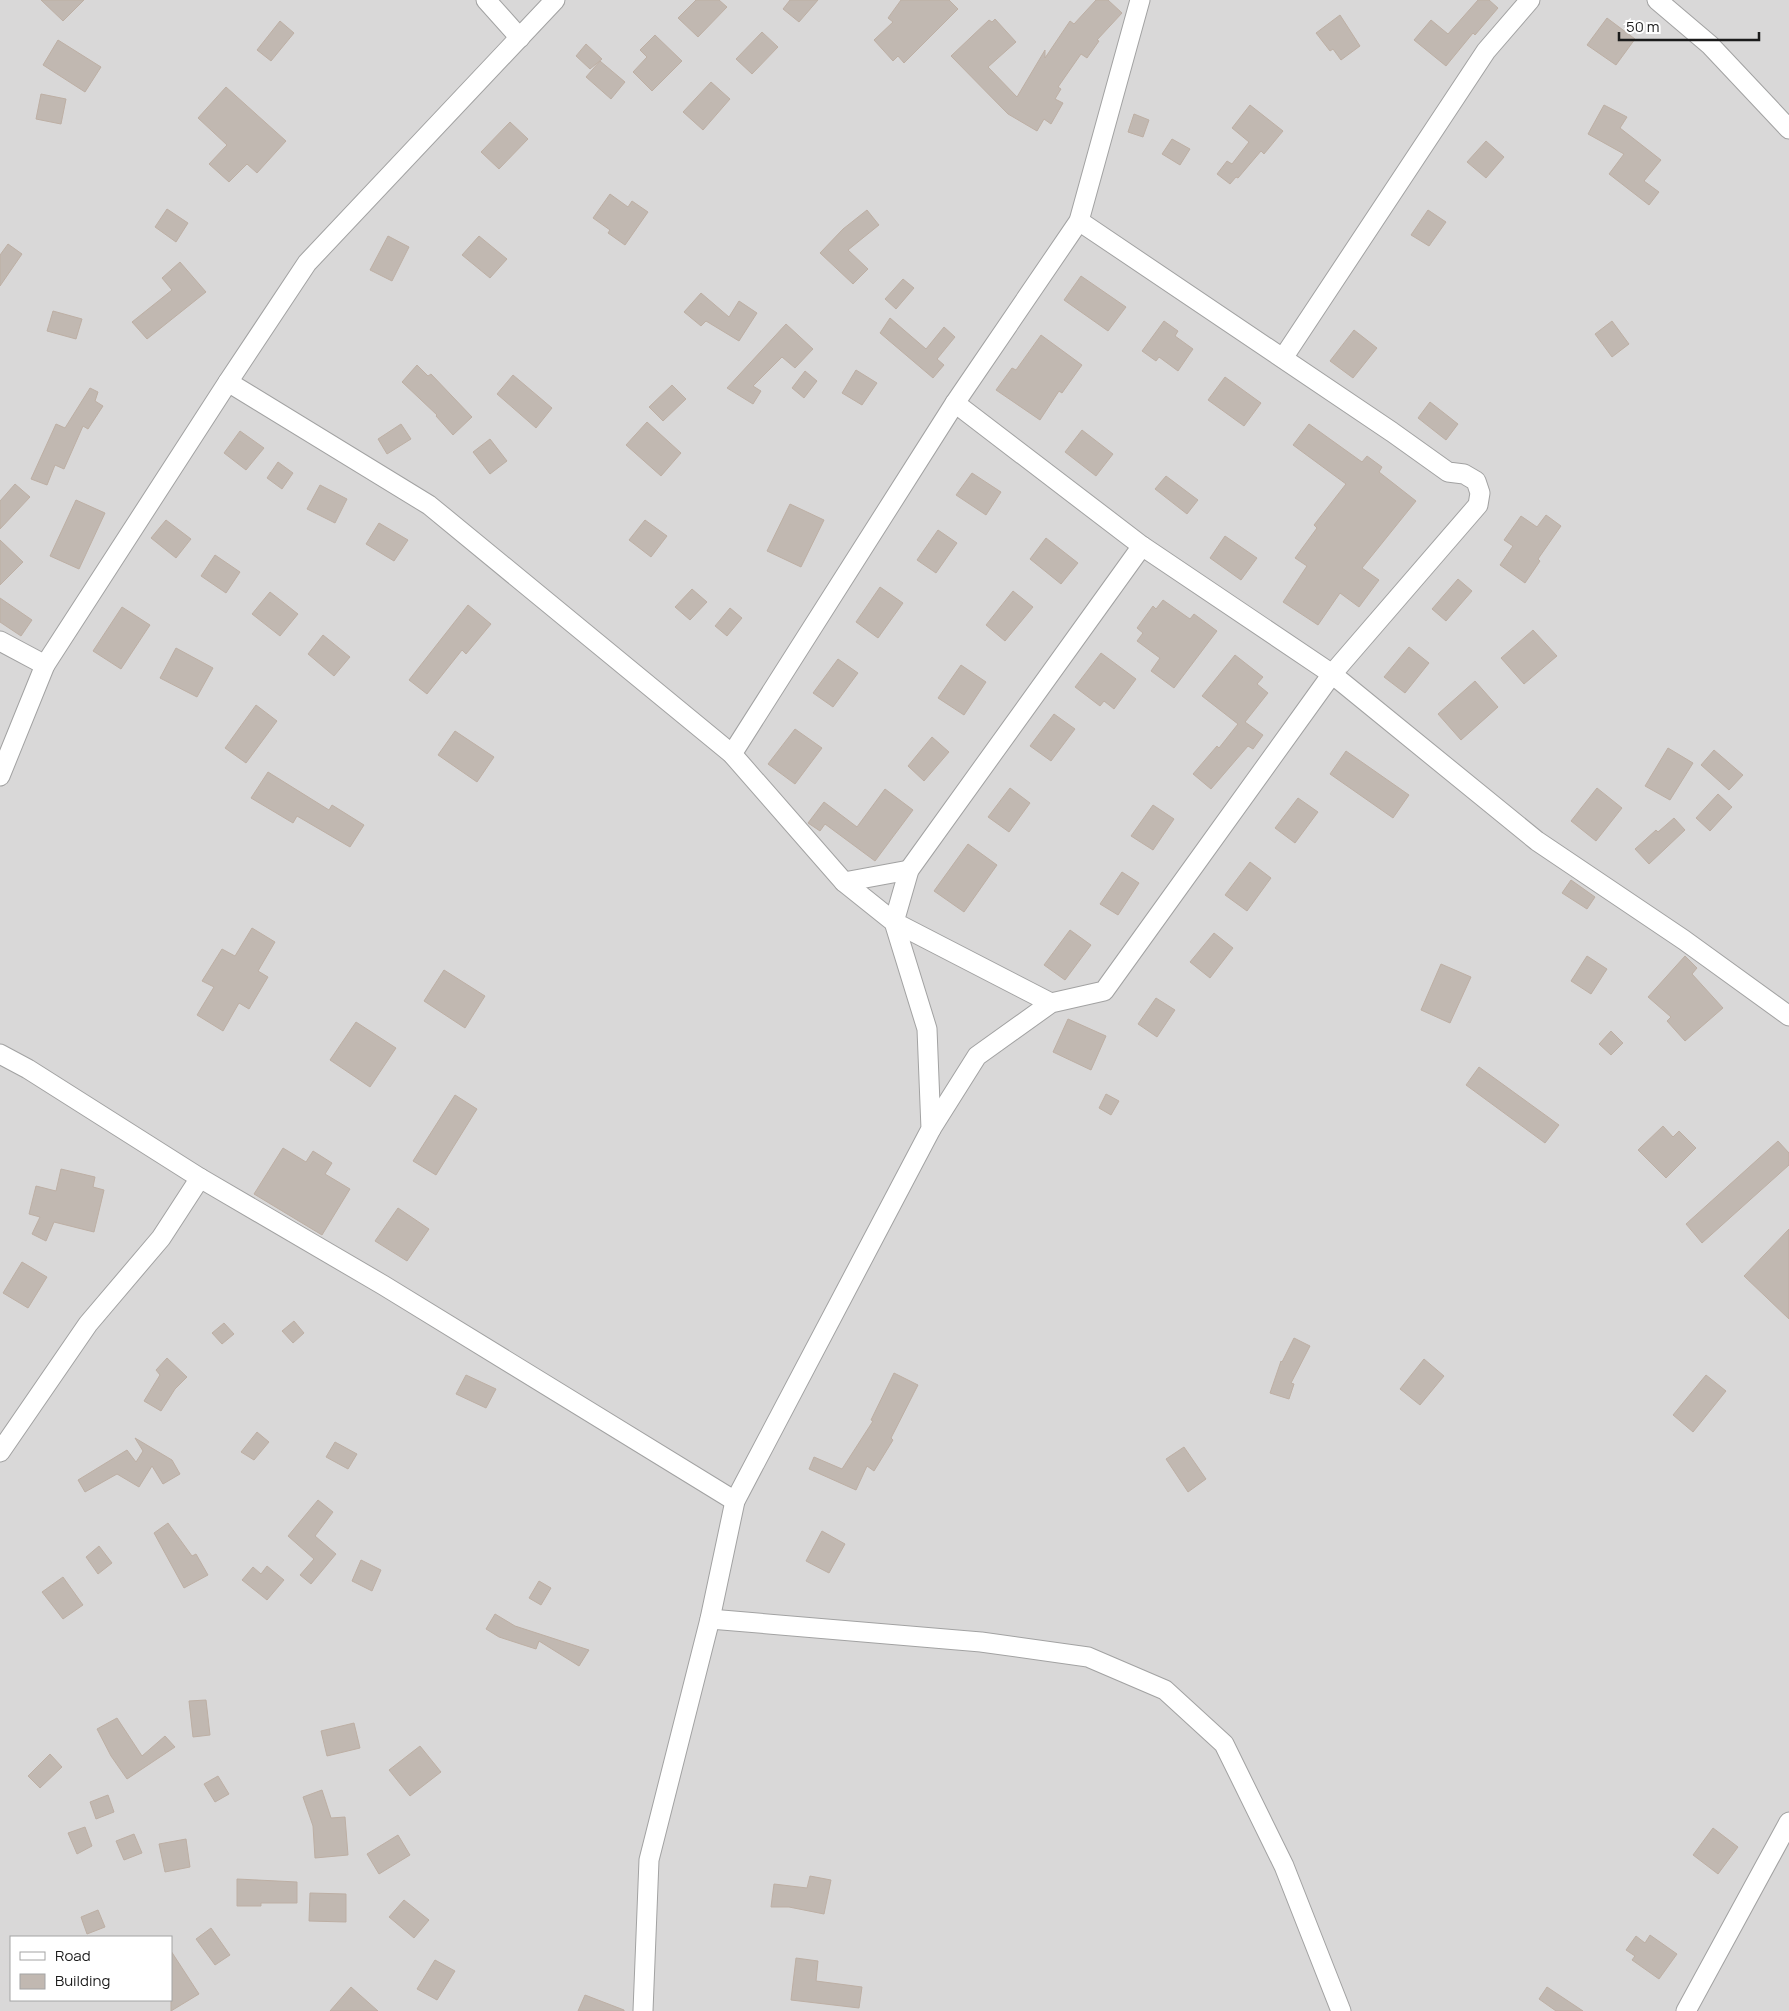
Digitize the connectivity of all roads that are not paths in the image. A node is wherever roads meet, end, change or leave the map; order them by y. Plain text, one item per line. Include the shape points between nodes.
1 (486, 0) edge
2 (555, 0) edge
3 (1140, 0) edge
4 (1530, 0) edge
5 (1657, 0) edge
6 (520, 38) junction
7 (1789, 129) edge
8 (1079, 221) junction
9 (1282, 358) junction
10 (228, 382) junction
11 (955, 403) junction
12 (1142, 546) junction
13 (0, 641) edge
14 (45, 665) junction
15 (1332, 674) junction
16 (732, 754) junction
17 (0, 776) edge
18 (909, 870) junction
19 (844, 882) junction
20 (894, 922) junction
21 (1051, 1003) junction
22 (1789, 1016) edge
23 (0, 1054) edge
24 (931, 1130) junction
25 (200, 1178) junction
26 (0, 1452) edge
27 (735, 1501) junction
28 (710, 1619) junction
29 (1789, 1822) edge
30 (643, 2011) edge
31 (1341, 2011) edge
32 (1686, 2011) edge

1 - 6 street
2 - 6 street
3 - 8 street
4 - 9 street via 1486,51
5 - 7 street via 1710,45
6 - 10 street via 307,263
8 - 9 street
8 - 11 street
9 - 15 street via 1448,472 1464,474 1476,481 1480,493 1478,505
10 - 14 street
10 - 16 street via 428,505
11 - 12 street
11 - 16 street
12 - 15 street
12 - 18 street
13 - 14 street
14 - 17 street
15 - 21 street via 1104,992
15 - 22 street via 1537,841 1684,940
16 - 19 street
18 - 19 street
18 - 20 street
19 - 20 street
20 - 21 street
20 - 24 street via 927,1029
21 - 24 street via 977,1056
23 - 25 street
24 - 27 street
25 - 26 street via 161,1238 88,1324
25 - 27 street via 383,1285
27 - 28 street
28 - 30 street via 649,1860
28 - 31 street via 981,1642 1088,1657 1165,1690 1224,1744 1284,1866
29 - 32 street

